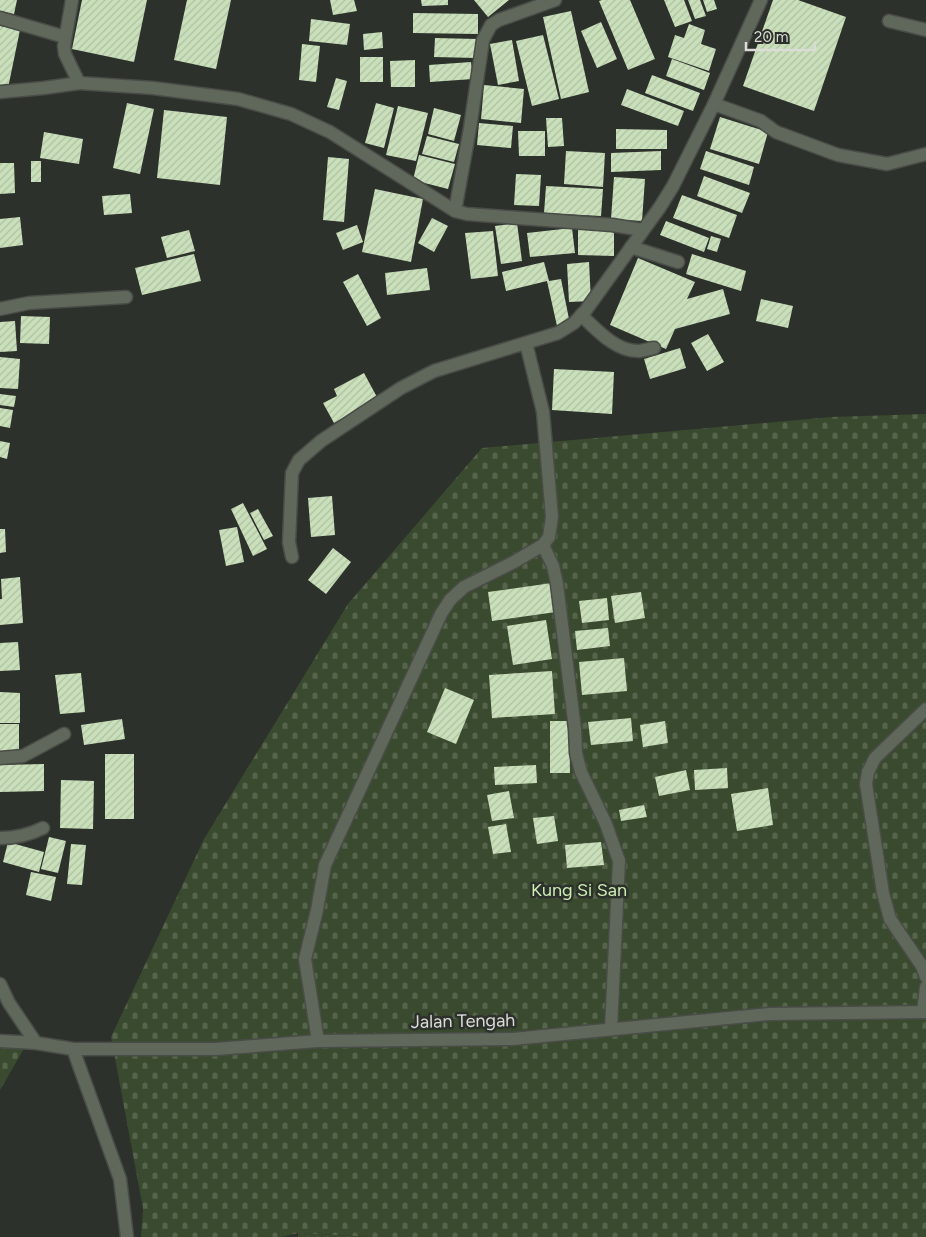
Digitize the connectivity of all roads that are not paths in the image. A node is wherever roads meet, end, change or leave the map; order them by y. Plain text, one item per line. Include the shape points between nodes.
1 (72, 0) edge
2 (555, 0) edge
3 (762, 0) edge
4 (526, 5) edge
5 (0, 18) edge
6 (889, 22) dead end
7 (926, 30) edge
8 (65, 37) junction
9 (78, 83) junction
10 (0, 92) edge
11 (714, 104) junction
12 (926, 154) edge
13 (455, 211) junction
14 (643, 230) junction
15 (631, 247) junction
16 (678, 262) dead end
17 (126, 297) dead end
18 (0, 308) edge
19 (581, 315) junction
20 (526, 343) junction
21 (654, 348) dead end
22 (543, 545) junction
23 (292, 557) dead end
24 (926, 709) edge
25 (64, 734) dead end
26 (0, 758) edge
27 (44, 828) dead end
28 (0, 838) edge
29 (926, 977) edge
30 (0, 984) edge
31 (926, 988) edge
32 (925, 1012) edge
33 (611, 1029) junction
34 (0, 1041) edge
35 (318, 1041) junction
36 (36, 1043) junction
37 (73, 1049) junction
38 (127, 1237) edge

1 - 8 street
2 - 4 street
3 - 11 street
4 - 13 street via 491,25 483,40
5 - 8 street
6 - 7 street
8 - 9 street via 65,54
9 - 10 street
9 - 13 street via 238,99 291,114 330,132
11 - 12 street via 838,155 886,164
11 - 14 street via 673,186
13 - 14 street
14 - 15 street
15 - 16 street
15 - 19 street
17 - 18 street via 29,302
19 - 20 street via 558,333
19 - 21 street via 608,340 622,347 636,351
20 - 22 street via 543,412 552,517 549,537
20 - 23 street via 434,371 401,388 321,441 300,460 292,473 289,542
22 - 33 street via 557,584 576,753 619,861
22 - 35 street via 464,587 450,600 325,865 305,959
24 - 29 street via 875,758 866,784 890,919
25 - 26 street via 23,756
27 - 28 street via 28,835
30 - 36 street
31 - 32 street
32 - 33 street, Jalan Tengah via 769,1014
33 - 35 street, Jalan Tengah via 513,1038
34 - 36 street, Jalan Tengah
35 - 37 street, Jalan Tengah via 216,1049
36 - 37 street, Jalan Tengah
37 - 38 street via 120,1179

